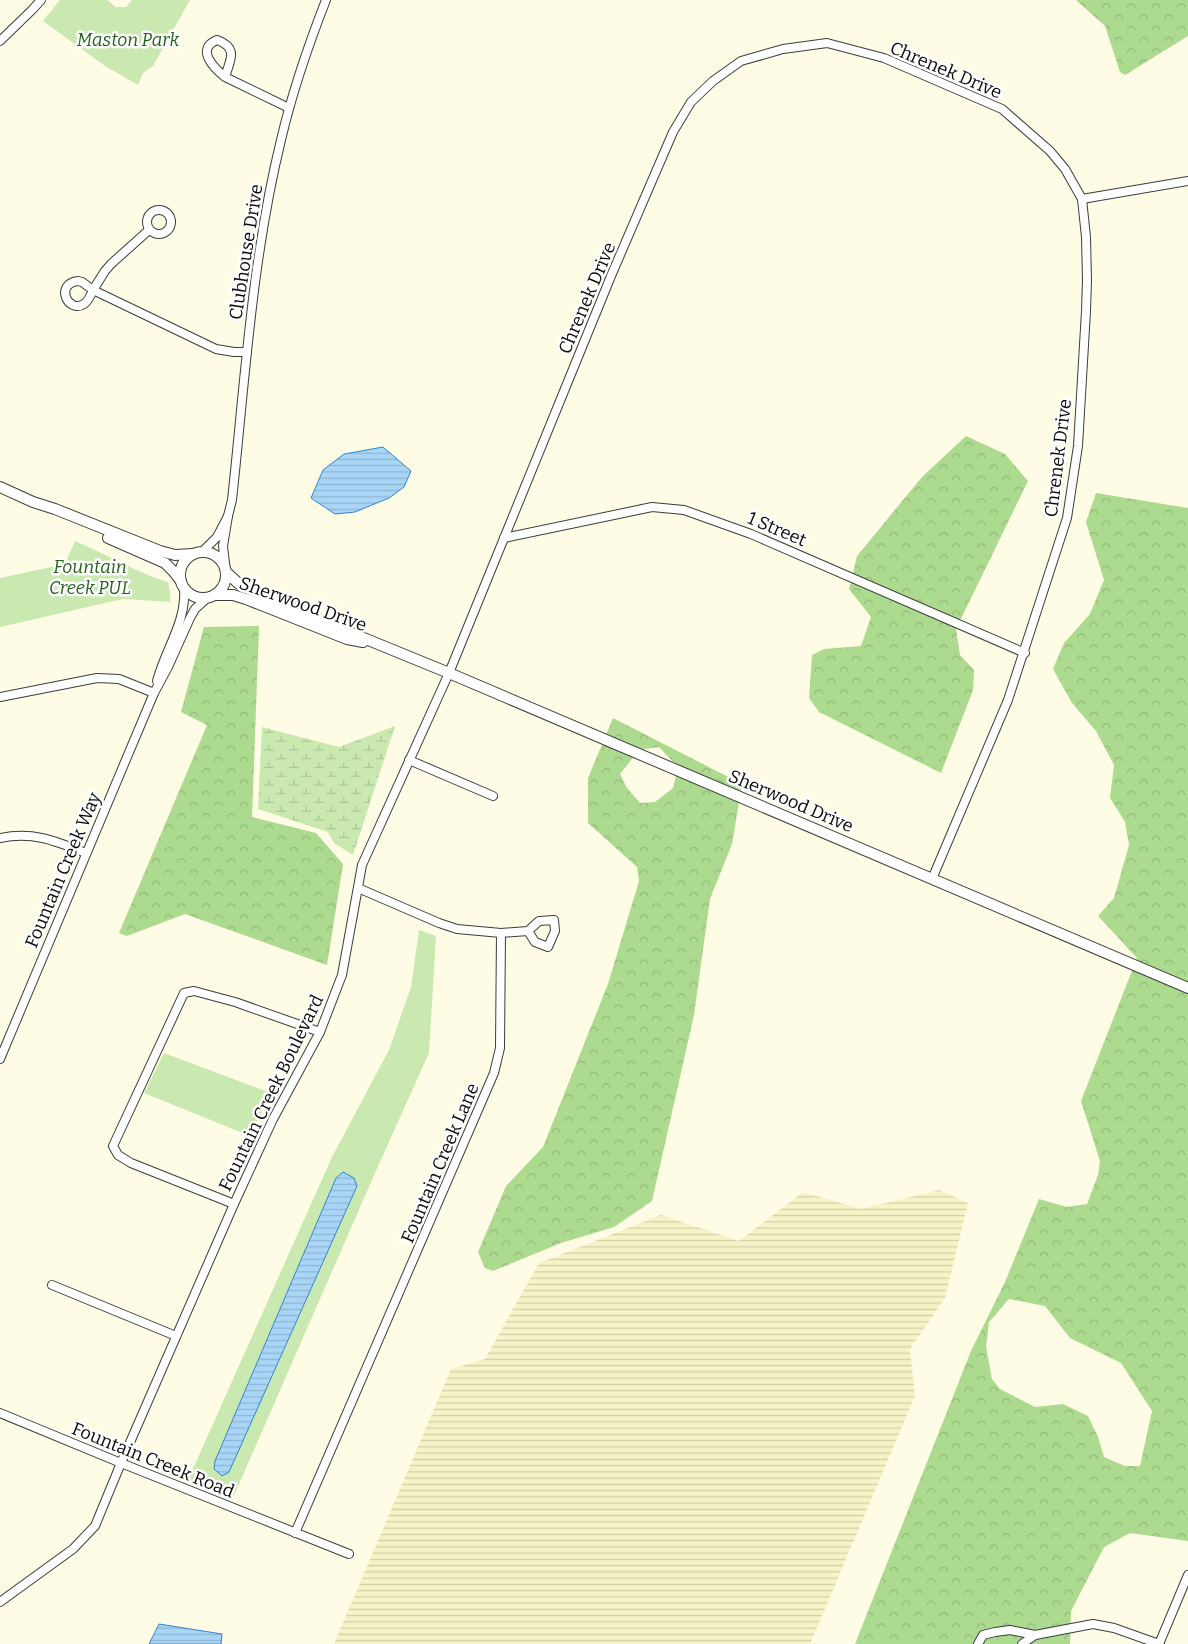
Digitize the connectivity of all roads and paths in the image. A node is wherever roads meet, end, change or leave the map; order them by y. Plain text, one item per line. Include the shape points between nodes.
1 (41, 0) edge
2 (326, 0) edge
3 (0, 40) edge
4 (225, 77) dead end
5 (289, 108) junction
6 (1188, 181) edge
7 (1082, 199) junction
8 (149, 230) dead end
9 (247, 352) junction
10 (0, 487) edge
11 (33, 502) junction
12 (228, 516) junction
13 (504, 538) junction
14 (197, 553) junction
15 (226, 572) junction
16 (182, 584) junction
17 (211, 597) junction
18 (382, 645) junction
19 (1025, 653) junction
20 (449, 673) junction
21 (154, 693) junction
22 (0, 697) edge
23 (409, 760) junction
24 (493, 796) dead end
25 (0, 838) edge
26 (86, 853) junction
27 (932, 879) junction
28 (358, 888) junction
29 (528, 931) dead end
30 (501, 933) junction
31 (1188, 988) edge
32 (320, 1032) junction
33 (0, 1059) edge
34 (234, 1204) junction
35 (52, 1285) dead end
36 (176, 1336) junction
37 (0, 1413) edge
38 (121, 1463) junction
39 (295, 1533) junction
40 (349, 1554) dead end
41 (1188, 1574) edge
42 (0, 1602) edge
43 (1035, 1635) junction
44 (978, 1644) edge
45 (1022, 1644) edge
46 (1159, 1644) edge

1 - 3 street
2 - 5 street, Clubhouse Drive
4 - 5 street
5 - 9 street, Clubhouse Drive via 268,203
6 - 7 street
7 - 13 street, Chrenek Drive via 1050,150 1002,109 884,58 826,43 783,49 741,61 713,81 692,102 673,132
7 - 19 street, Chrenek Drive via 1088,280 1078,446 1067,518
8 - 9 street via 111,264 93,290 216,349
9 - 12 street, Clubhouse Drive
10 - 11 street
11 - 14 street via 167,554
11 - 16 street via 160,560 170,567
12 - 14 street, Clubhouse Drive via 217,537
12 - 15 street, Clubhouse Drive via 223,546
13 - 19 street, 1 Street via 652,507 684,510 750,534
13 - 20 street, Chrenek Drive
14 - 15 street via 215,555
14 - 16 street via 182,566
15 - 17 street via 224,585
15 - 18 street, Sherwood Drive via 246,588
16 - 17 street via 194,596
16 - 21 street, Fountain Creek Way via 184,604 181,617 161,665
17 - 18 street, Sherwood Drive via 239,596 347,639
17 - 21 street, Fountain Creek Way via 190,618
18 - 20 street, Sherwood Drive
19 - 27 street, Chrenek Drive
20 - 23 street, Fountain Creek Boulevard
20 - 27 street, Sherwood Drive
21 - 22 street via 119,679 97,678
21 - 26 street, Fountain Creek Way
23 - 24 street
23 - 28 street, Fountain Creek Boulevard via 362,865
25 - 26 street via 43,837
26 - 33 street, Fountain Creek Way
27 - 31 street, Sherwood Drive
28 - 30 street via 457,929
28 - 32 street, Fountain Creek Boulevard via 342,975
29 - 30 street
30 - 39 street, Fountain Creek Lane via 500,1048 494,1074
32 - 34 street, Fountain Creek Boulevard via 273,1119
32 - 34 street via 235,1002 194,991 184,993 113,1146 118,1156 131,1163
34 - 36 street, Fountain Creek Boulevard
35 - 36 street
36 - 38 street, Fountain Creek Boulevard
37 - 38 street, Fountain Creek Road
38 - 39 street, Fountain Creek Road
38 - 42 street, Fountain Creek Boulevard via 95,1526 73,1549
39 - 40 street, Fountain Creek Road
41 - 46 street
43 - 44 street via 1010,1630 995,1632 983,1635
43 - 45 street
43 - 46 street via 1093,1624

